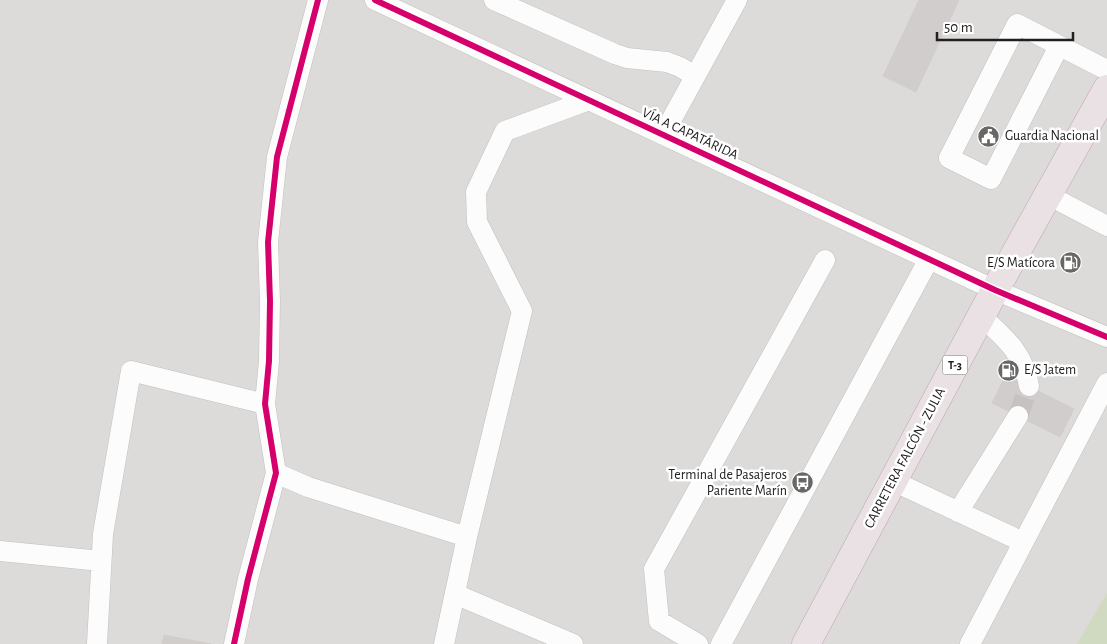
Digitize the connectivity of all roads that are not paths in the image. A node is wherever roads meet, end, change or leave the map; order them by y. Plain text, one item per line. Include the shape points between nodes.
1 (318, 0) edge
2 (375, 0) edge
3 (494, 0) edge
4 (738, 0) edge
5 (1059, 46) junction
6 (1107, 70) edge
7 (695, 76) junction
8 (1107, 89) edge
9 (588, 100) junction
10 (663, 135) junction
11 (1048, 195) junction
12 (1107, 226) edge
13 (928, 259) junction
14 (825, 260) dead end
15 (995, 290) junction
16 (981, 316) junction
17 (1107, 337) edge
18 (1107, 383) edge
19 (1029, 386) tunnel mouth
20 (265, 404) junction
21 (1018, 416) tunnel mouth
22 (276, 472) junction
23 (893, 481) junction
24 (958, 512) junction
25 (467, 537) junction
26 (1022, 542) junction
27 (0, 551) edge
28 (102, 561) junction
29 (455, 594) junction
30 (97, 644) edge
31 (234, 644) edge
32 (444, 644) edge
33 (573, 644) edge
34 (698, 644) edge
35 (721, 644) edge
36 (806, 644) edge
37 (970, 644) edge

1 - 20 street via 277,157 268,242 269,361
2 - 9 street, VÍA A CAPATÁRIDA
3 - 7 street via 614,54 667,62
4 - 7 street
5 - 5 street via 1018,24 949,158 991,179
5 - 6 street
7 - 10 street
8 - 11 highway, CARRETERA FALCÓN - ZULIA / T-3
9 - 10 street, VÍA A CAPATÁRIDA
9 - 25 street via 505,131 476,192 477,222 522,311
10 - 13 street, VÍA A CAPATÁRIDA
11 - 12 street
11 - 15 highway, CARRETERA FALCÓN - ZULIA / T-3
13 - 15 street, VÍA A CAPATÁRIDA
13 - 35 street
14 - 34 street via 654,569 659,620
15 - 16 highway, CARRETERA FALCÓN - ZULIA / T-3
15 - 17 street, VÍA A CAPATÁRIDA
16 - 19 street via 1012,345 1027,371
16 - 23 highway, CARRETERA FALCÓN - ZULIA / T-3
18 - 26 street
20 - 22 street
20 - 28 street via 131,371 103,534
21 - 24 street
22 - 25 street via 308,487
22 - 31 street
23 - 24 street
23 - 36 highway, CARRETERA FALCÓN - ZULIA / T-3
24 - 26 street
25 - 29 street
26 - 37 street
27 - 28 street
28 - 30 street
29 - 32 street
29 - 33 street

